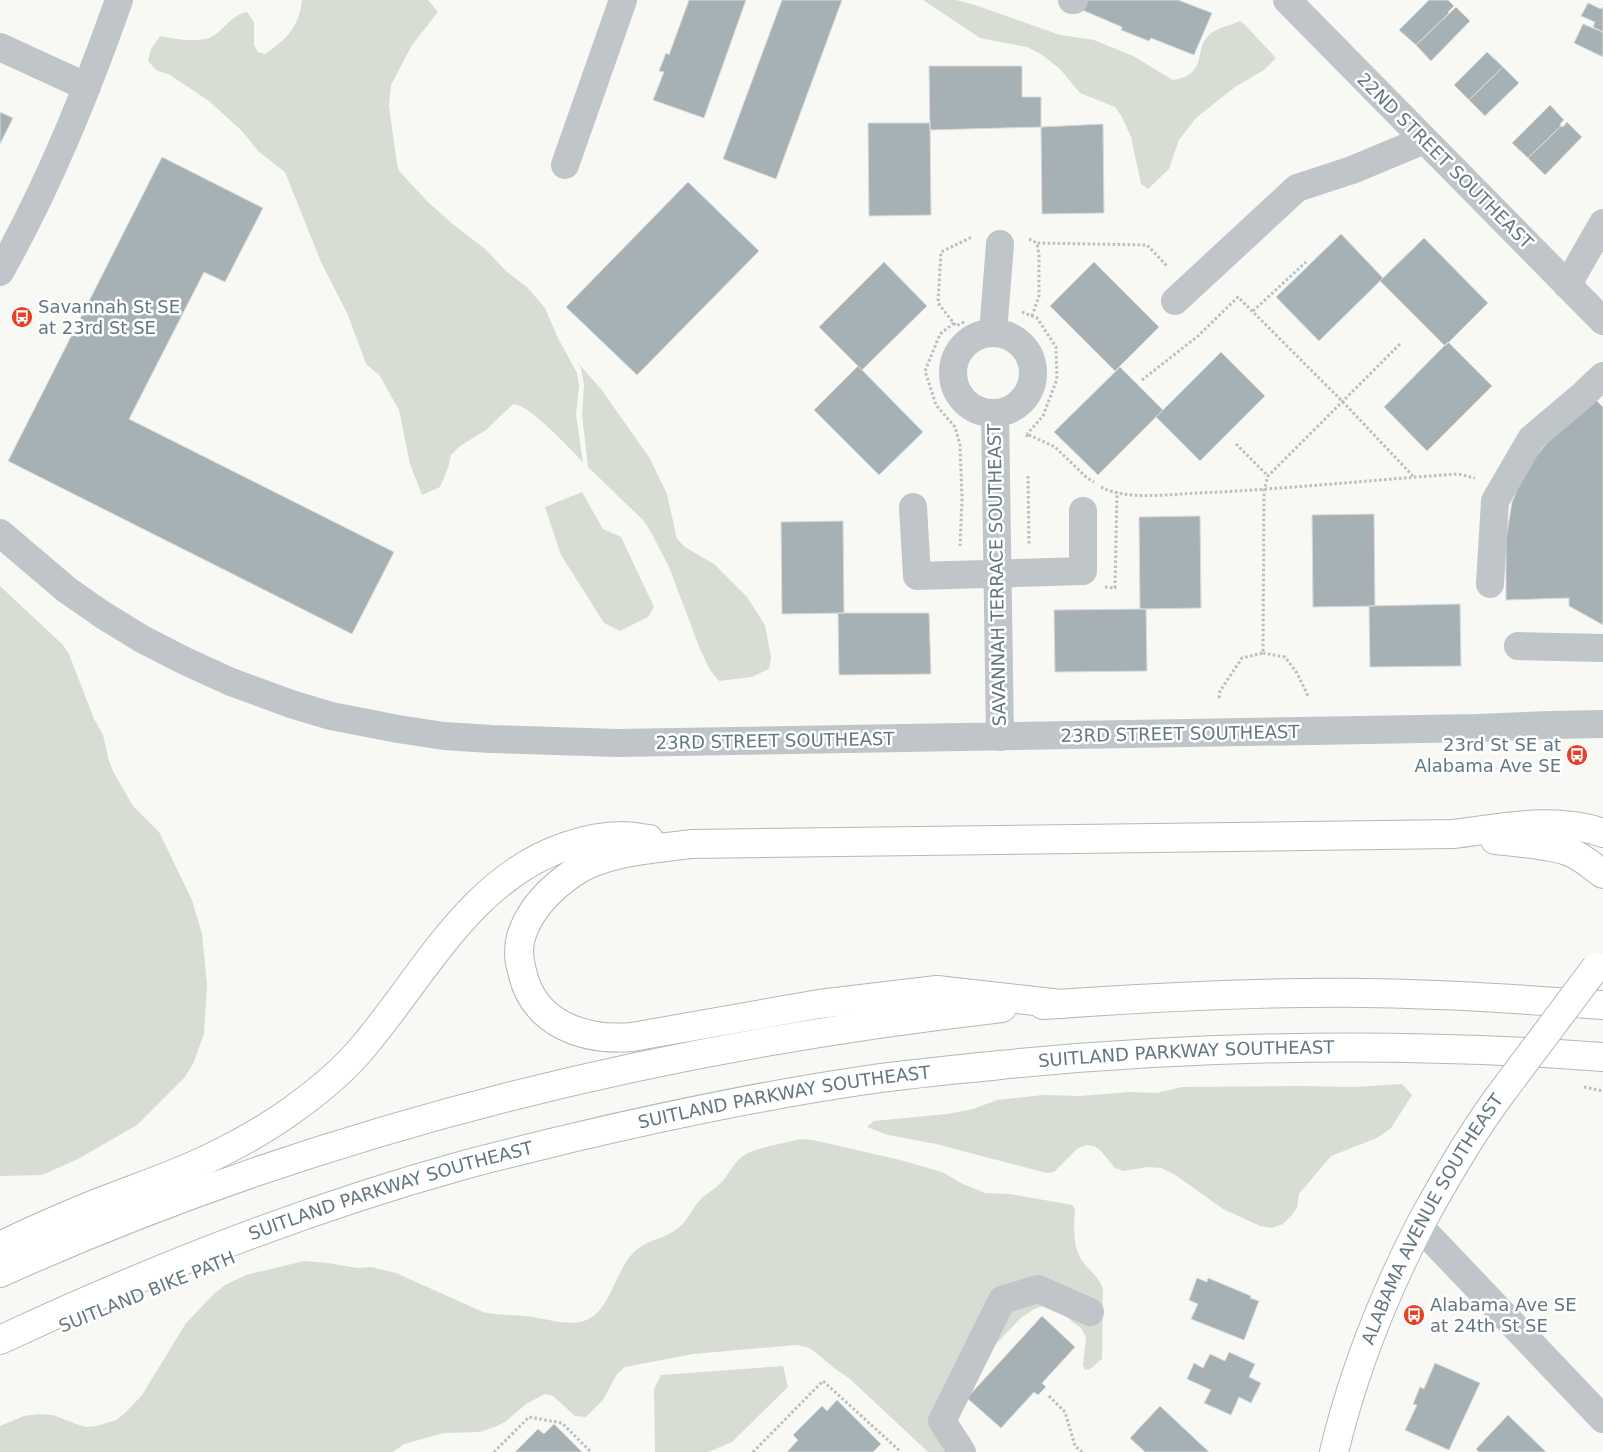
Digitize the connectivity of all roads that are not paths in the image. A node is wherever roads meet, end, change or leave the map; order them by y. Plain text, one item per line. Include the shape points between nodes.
1 (119, 0) edge
2 (623, 0) edge
3 (1286, 0) edge
4 (0, 47) edge
5 (87, 87) junction
6 (1424, 140) junction
7 (565, 165) dead end
8 (1603, 223) edge
9 (1000, 244) dead end
10 (0, 272) edge
11 (1566, 284) junction
12 (1181, 295) road end
13 (1603, 321) edge
14 (993, 333) junction
15 (1603, 376) edge
16 (995, 413) junction
17 (913, 507) dead end
18 (1084, 510) dead end
19 (0, 533) edge
20 (997, 573) junction
21 (1490, 584) dead end
22 (1518, 646) dead end
23 (1603, 648) edge
24 (1603, 724) edge
25 (1000, 737) junction
26 (1603, 833) edge
27 (1454, 834) junction
28 (691, 844) junction
29 (1603, 874) edge
30 (1600, 963) edge
31 (1061, 1004) junction
32 (1603, 1005) edge
33 (1603, 1058) edge
34 (1420, 1227) junction
35 (0, 1246) edge
36 (0, 1274) edge
37 (1090, 1312) dead end
38 (0, 1340) edge
39 (1603, 1419) edge
40 (962, 1452) edge
41 (1334, 1452) edge

1 - 5 street
2 - 7 street
3 - 6 street, 22ND STREET SOUTHEAST
4 - 5 street
5 - 10 street via 68,134
6 - 11 street, 22ND STREET SOUTHEAST
6 - 12 street via 1352,170 1297,188
8 - 11 street
9 - 14 street
11 - 13 street, 22ND STREET SOUTHEAST
14 - 16 street, SAVANNAH TERRACE SOUTHEAST via 1006,335 1026,350 1033,373 1025,397 1016,406
14 - 16 street, SAVANNAH TERRACE SOUTHEAST via 969,341 960,350 953,373 954,386 969,406 980,412
15 - 21 street via 1531,439 1495,501
16 - 20 street, SAVANNAH TERRACE SOUTHEAST
17 - 20 street via 917,576
18 - 20 street via 1082,571
19 - 25 street, 23RD STREET SOUTHEAST via 67,590 142,639 231,682 330,716 444,736 617,743
20 - 25 street, SAVANNAH TERRACE SOUTHEAST
22 - 23 street
24 - 25 street, 23RD STREET SOUTHEAST
26 - 27 main road via 1564,825
27 - 28 main road
27 - 29 main road via 1555,848 1582,858
28 - 31 main road via 594,862 566,878 542,900 532,913 521,939 520,966 530,995 551,1018 578,1032 614,1038 654,1034 819,1004 937,990
28 - 35 main road via 622,836 598,838 537,858 502,881 471,909 362,1048 296,1107 219,1154
30 - 34 main road, ALABAMA AVENUE SOUTHEAST, bridge via 1486,1112 1448,1173
31 - 32 main road via 1304,993 1512,998
31 - 36 main road via 944,1015 802,1036 668,1060 537,1089 381,1132 255,1172 79,1238
33 - 38 main road, SUITLAND PARKWAY SOUTHEAST via 1381,1048 1182,1051 1044,1060 935,1072 744,1100 634,1123 400,1184 218,1248
34 - 39 street
34 - 41 main road, ALABAMA AVENUE SOUTHEAST via 1376,1320
37 - 40 street via 1038,1289 1002,1300 942,1421

